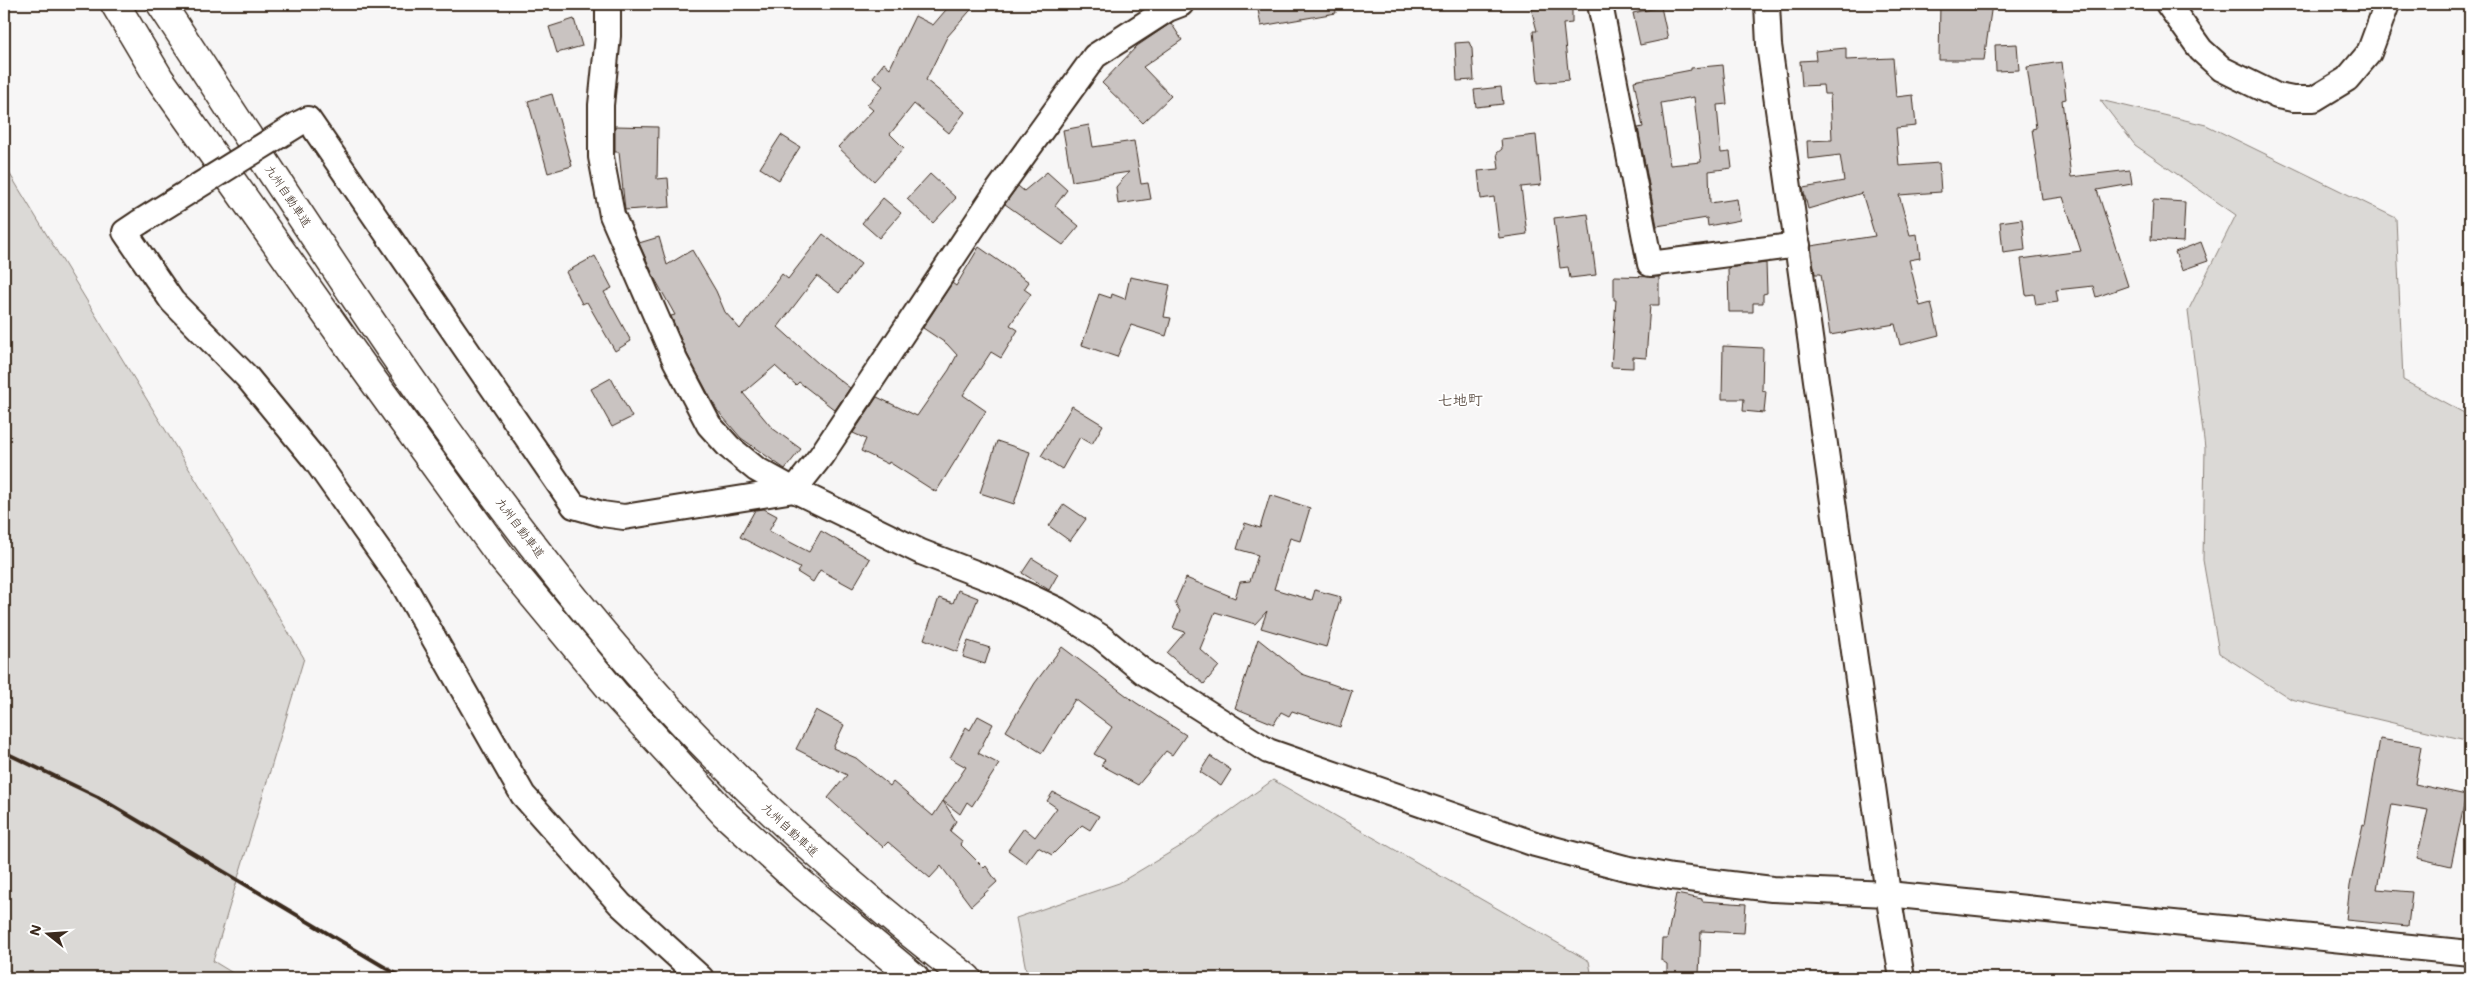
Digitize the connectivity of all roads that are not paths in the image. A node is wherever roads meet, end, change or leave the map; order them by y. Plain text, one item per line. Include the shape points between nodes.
1 (116, 4) edge
2 (161, 4) edge
3 (608, 4) edge
4 (1181, 4) edge
5 (1600, 4) edge
6 (1767, 4) edge
7 (2168, 4) edge
8 (2386, 4) edge
9 (1798, 245) junction
10 (794, 490) junction
11 (1888, 894) junction
12 (2470, 953) edge
13 (701, 978) edge
14 (915, 978) edge
15 (967, 978) edge
16 (1902, 978) edge

1 - 14 highway via 170,94 502,558 614,694 725,814 809,890
2 - 15 highway, 九州自動車道 via 393,354 524,536 633,668 746,789 822,860
3 - 10 street via 601,157 612,215 675,360 709,425 756,469
4 - 10 street via 1095,56 994,196 821,456
5 - 9 street via 1650,264
6 - 9 street via 1769,45
7 - 8 street via 2201,50 2222,69 2277,96 2314,99 2347,79 2369,53
9 - 11 street
10 - 11 street via 921,552 1001,582 1058,610 1101,637 1146,673 1268,751 1466,822 1625,868 1772,889
10 - 13 street, bridge via 624,517 574,506 308,119 125,232 172,301 260,393 316,462 370,538 413,601 523,795 620,904
11 - 12 street
11 - 16 street

